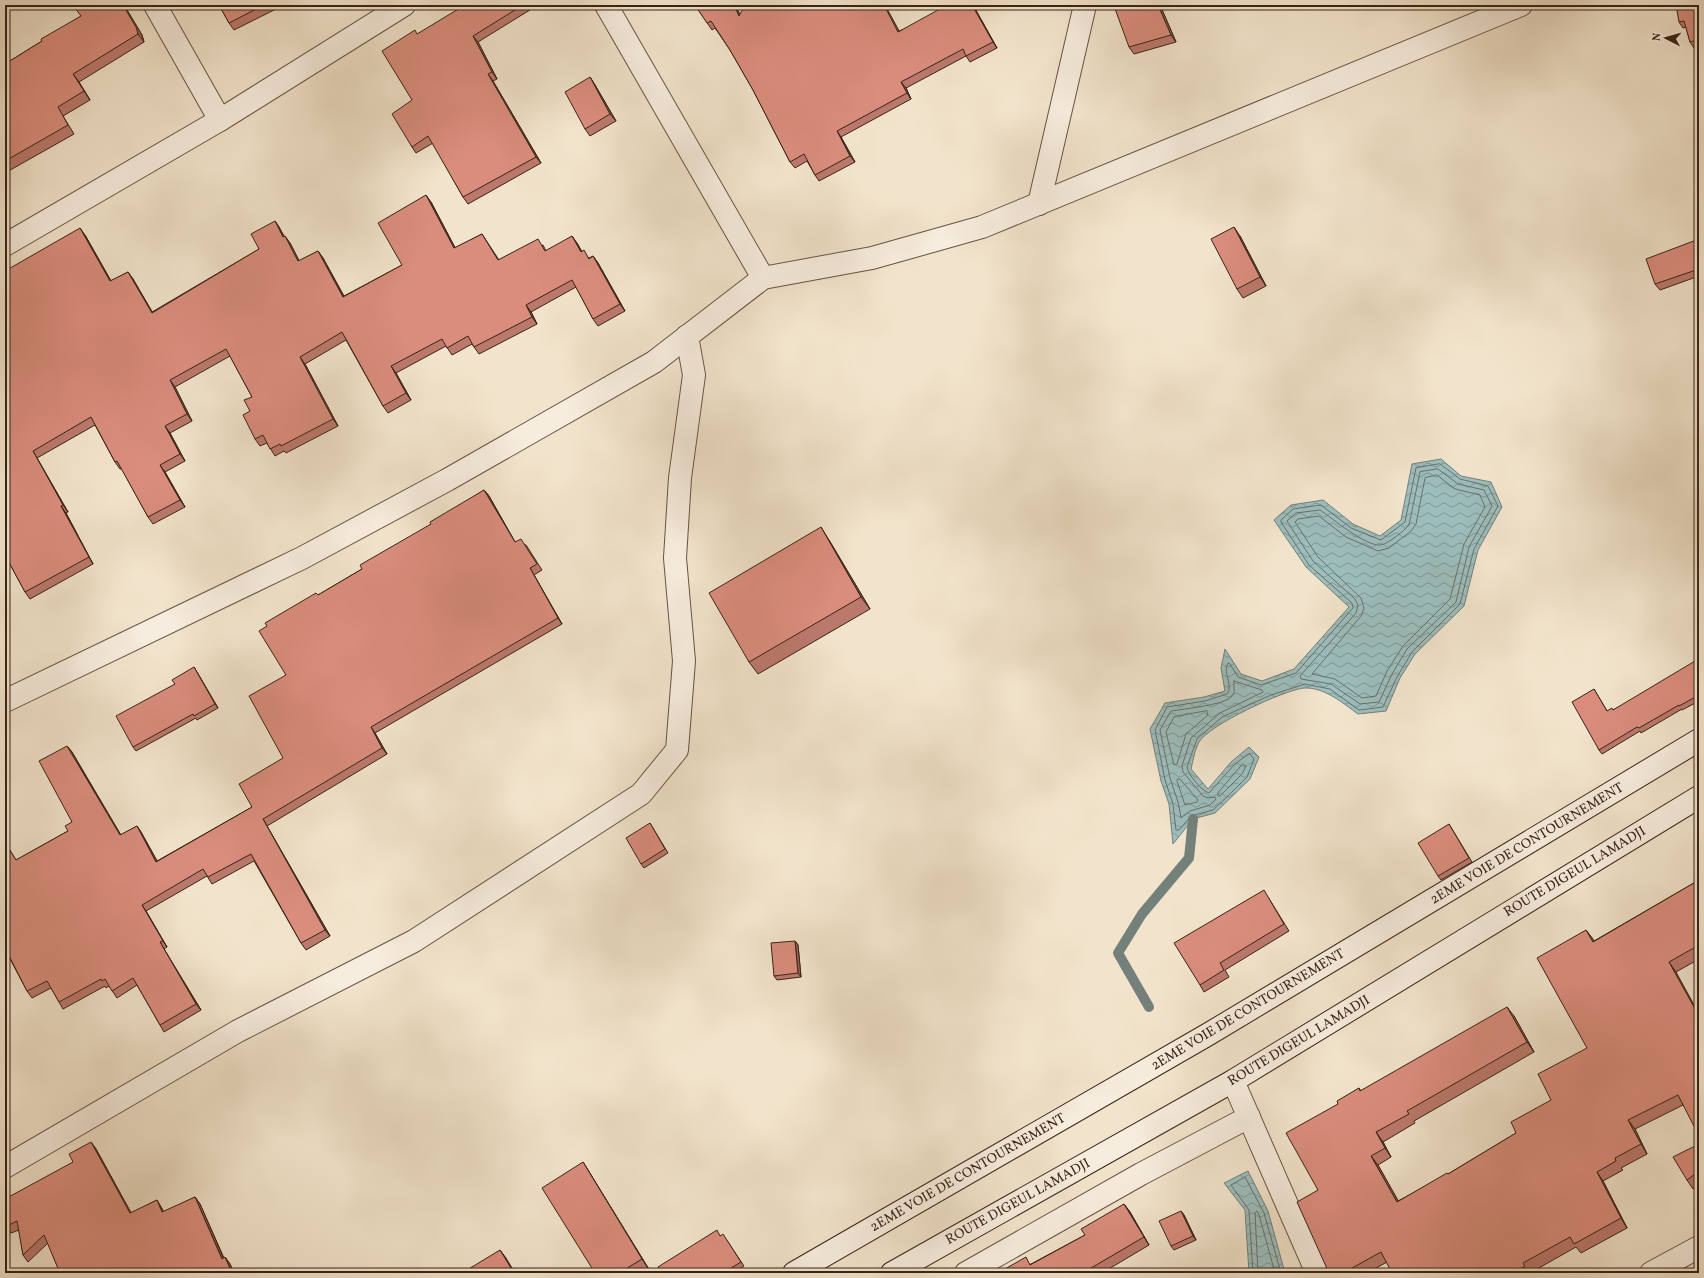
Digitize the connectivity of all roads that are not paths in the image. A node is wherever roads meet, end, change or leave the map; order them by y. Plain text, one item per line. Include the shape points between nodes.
1 (155, 5) edge
2 (404, 5) edge
3 (606, 5) edge
4 (1085, 5) edge
5 (1521, 5) edge
6 (220, 120) junction
7 (1039, 204) junction
8 (5, 245) edge
9 (763, 278) junction
10 (687, 336) junction
11 (5, 701) edge
12 (1699, 740) edge
13 (1699, 797) edge
14 (1233, 1081) junction
15 (1249, 1117) junction
16 (5, 1167) edge
17 (1699, 1247) edge
18 (794, 1273) edge
19 (892, 1273) edge
20 (966, 1273) edge
21 (1317, 1273) edge
22 (1651, 1273) edge

1 - 6 street
2 - 6 street
3 - 9 street
4 - 7 street
5 - 7 street
6 - 8 street
7 - 9 street via 982,226 872,258
9 - 10 street
10 - 11 street via 654,362 302,558
10 - 16 street via 694,375 680,478 675,558 684,661 677,750 641,794 414,941 238,1031
12 - 18 street, 2EME VOIE DE CONTOURNEMENT via 1207,1035
13 - 14 street, ROUTE DIGEUL LAMADJI
14 - 15 street
14 - 19 street, ROUTE DIGEUL LAMADJI
15 - 20 street via 1141,1174
15 - 21 street
17 - 22 street

